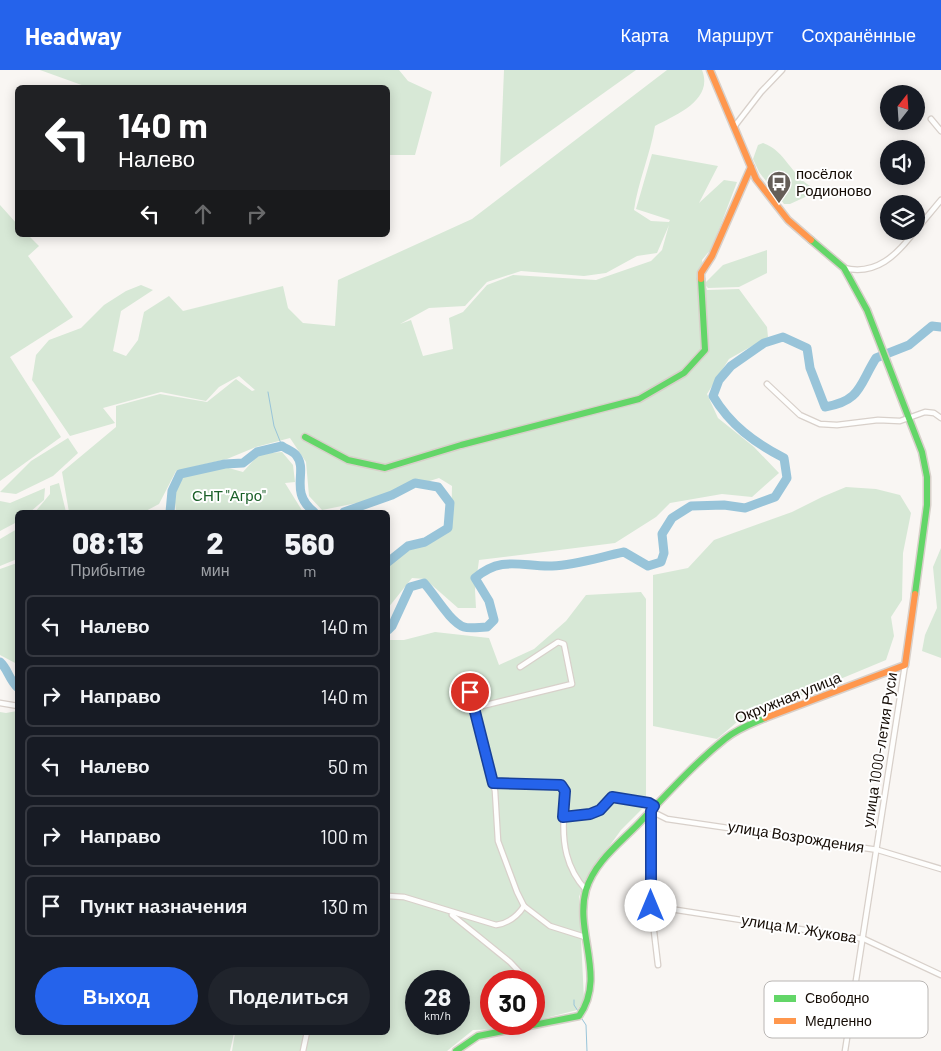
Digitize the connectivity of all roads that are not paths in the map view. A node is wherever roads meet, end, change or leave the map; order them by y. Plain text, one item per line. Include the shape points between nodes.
1 (710, 70) edge
2 (782, 70) edge
3 (931, 119) dead end
4 (734, 127) junction
5 (941, 131) edge
6 (751, 168) junction
7 (941, 200) edge
8 (925, 220) edge
9 (909, 240) edge
10 (844, 268) junction
11 (767, 384) dead end
12 (911, 418) junction
13 (941, 418) edge
14 (305, 437) dead end
15 (905, 665) junction
16 (520, 667) dead end
17 (470, 692) dead end
18 (0, 704) edge
19 (15, 706) edge
20 (474, 708) junction
21 (493, 783) junction
22 (653, 809) junction
23 (563, 817) junction
24 (878, 850) junction
25 (941, 869) edge
26 (586, 890) junction
27 (390, 896) edge
28 (524, 906) junction
29 (651, 906) junction
30 (447, 911) junction
31 (585, 937) junction
32 (862, 939) junction
33 (658, 965) dead end
34 (518, 970) edge
35 (941, 975) edge
36 (856, 981) edge
37 (545, 1021) edge
38 (306, 1035) edge
39 (482, 1035) edge
40 (847, 1038) edge
41 (303, 1051) edge
42 (456, 1051) edge
43 (845, 1051) edge

1 - 4 street
2 - 4 street via 760,92
3 - 5 street
4 - 6 street
6 - 10 street via 766,194 788,220
6 - 14 street via 712,256 701,273 704,350 700,359 664,387 639,398 385,468 348,460
7 - 8 street
9 - 10 street via 897,254 874,268
10 - 12 street, улица 1000-летия Руси via 866,310
11 - 12 street via 800,415 820,424
12 - 13 street via 925,412
12 - 15 street, улица 1000-летия Руси via 927,477 927,505
15 - 22 street, Окружная улица via 742,727 705,757
15 - 24 street, улица 1000-летия Руси
16 - 20 street via 561,642 572,684
17 - 20 street
18 - 19 street
20 - 21 street
21 - 23 street via 561,785 565,791
21 - 28 street via 498,805 500,848
22 - 23 street, улица Возрождения via 649,803 612,797 600,810
22 - 24 street, улица Возрождения via 667,819
22 - 26 street, Окружная улица via 605,856
22 - 29 street
23 - 26 street via 567,860
24 - 25 street, улица Возрождения
24 - 32 street, улица 1000-летия Руси
26 - 31 street, Окружная улица
27 - 30 street via 404,897
28 - 30 street via 507,923 496,926
28 - 31 street via 550,926
29 - 32 street, улица М. Жукова
29 - 33 street
30 - 34 street
31 - 37 street, Окружная улица via 591,981 586,1009 579,1016
32 - 35 street, улица М. Жукова
32 - 36 street, улица 1000-летия Руси
38 - 41 street
39 - 42 street, Окружная улица
40 - 43 street, улица 1000-летия Руси

